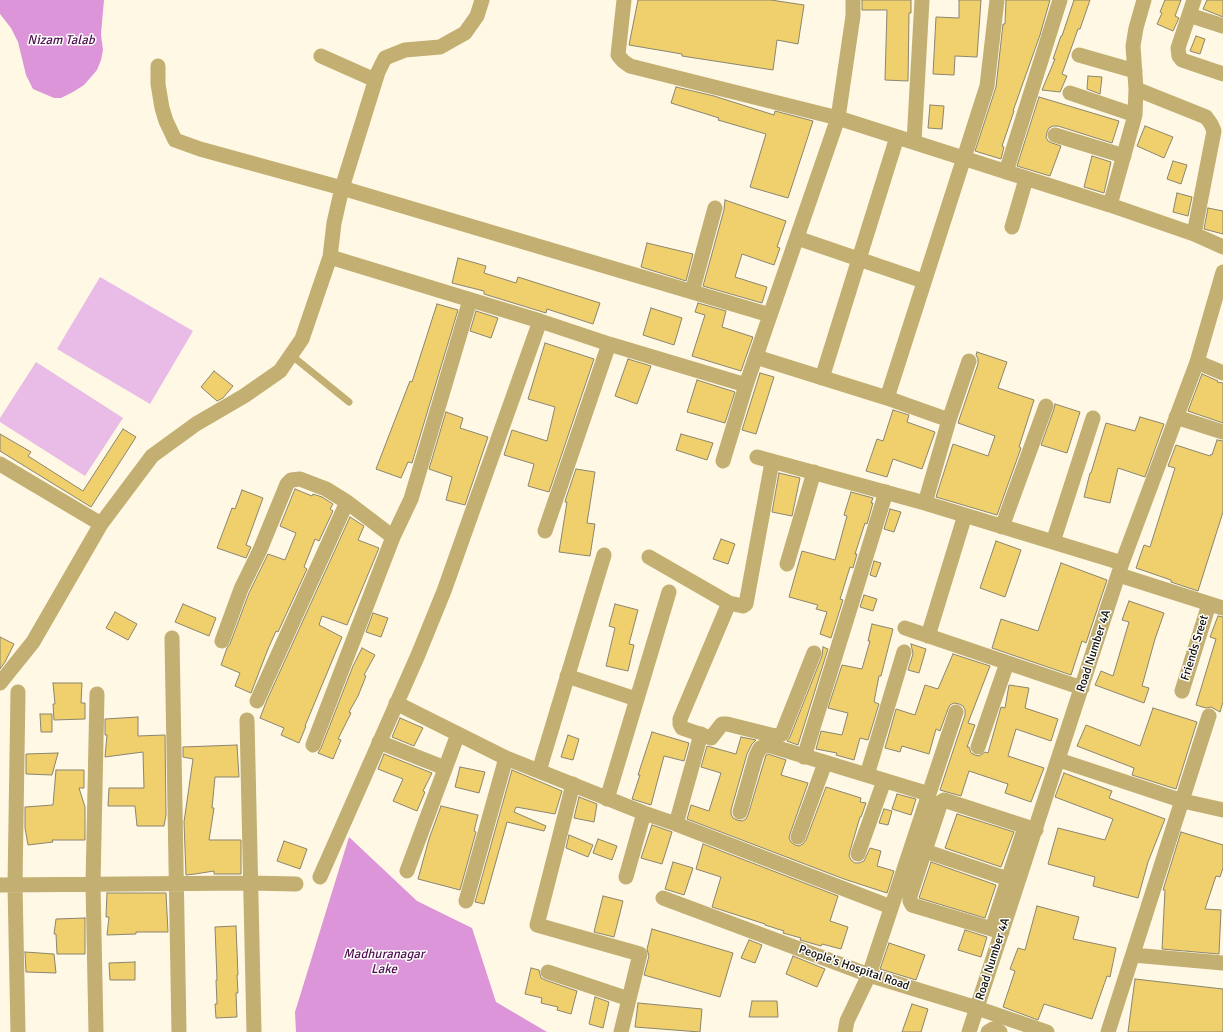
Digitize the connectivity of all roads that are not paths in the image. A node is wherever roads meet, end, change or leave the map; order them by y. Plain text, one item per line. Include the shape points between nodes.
1 (482, 0) edge
2 (624, 0) edge
3 (854, 0) edge
4 (922, 0) edge
5 (997, 0) edge
6 (1060, 0) edge
7 (1144, 0) edge
8 (1194, 0) edge
9 (1189, 15) junction
10 (1223, 26) edge
11 (1079, 54) dead end
12 (322, 56) dead end
13 (158, 66) dead end
14 (1135, 71) junction
15 (1223, 74) edge
16 (375, 80) junction
17 (1136, 89) junction
18 (1070, 93) dead end
19 (1135, 115) junction
20 (838, 118) junction
21 (1055, 135) dead end
22 (896, 137) junction
23 (914, 142) junction
24 (1124, 156) junction
25 (963, 158) junction
26 (1006, 172) junction
27 (1026, 179) junction
28 (342, 188) junction
29 (1110, 205) junction
30 (715, 208) dead end
31 (1012, 227) dead end
32 (1194, 234) junction
33 (797, 238) junction
34 (1223, 247) edge
35 (330, 257) junction
36 (858, 258) junction
37 (1223, 272) edge
38 (923, 281) junction
39 (692, 292) junction
40 (470, 300) junction
41 (770, 315) junction
42 (540, 321) junction
43 (609, 344) junction
44 (291, 355) junction
45 (756, 357) junction
46 (969, 361) dead end
47 (1197, 362) junction
48 (1223, 373) edge
49 (822, 378) junction
50 (746, 385) junction
51 (886, 398) junction
52 (349, 402) dead end
53 (1046, 406) dead end
54 (1176, 417) junction
55 (1093, 418) dead end
56 (949, 420) junction
57 (1223, 432) edge
58 (757, 457) dead end
59 (723, 461) dead end
60 (772, 462) junction
61 (0, 464) edge
62 (814, 472) junction
63 (886, 492) junction
64 (347, 502) junction
65 (925, 503) junction
66 (965, 515) junction
67 (101, 524) junction
68 (1002, 527) junction
69 (546, 531) dead end
70 (393, 537) junction
71 (1053, 542) junction
72 (604, 555) dead end
73 (649, 557) dead end
74 (787, 564) dead end
75 (1121, 569) junction
76 (669, 592) dead end
77 (728, 603) junction
78 (1216, 606) edge
79 (905, 628) dead end
80 (928, 636) junction
81 (172, 638) dead end
82 (222, 640) dead end
83 (904, 652) dead end
84 (814, 653) dead end
85 (1007, 663) junction
86 (567, 676) junction
87 (0, 683) edge
88 (1082, 688) junction
89 (1182, 691) dead end
90 (18, 692) dead end
91 (97, 694) dead end
92 (636, 699) junction
93 (257, 701) dead end
94 (396, 703) junction
95 (956, 712) dead end
96 (1209, 716) dead end
97 (247, 720) dead end
98 (458, 734) junction
99 (701, 734) junction
100 (379, 742) junction
101 (313, 746) dead end
102 (978, 747) dead end
103 (804, 756) junction
104 (506, 758) junction
105 (1059, 760) junction
106 (825, 763) junction
107 (445, 768) junction
108 (539, 771) junction
109 (867, 775) junction
110 (884, 781) junction
111 (573, 784) junction
112 (928, 794) junction
113 (607, 799) junction
114 (1183, 800) junction
115 (1223, 810) edge
116 (740, 812) dead end
117 (644, 814) junction
118 (676, 824) junction
119 (1030, 829) junction
120 (798, 837) dead end
121 (925, 851) junction
122 (858, 854) dead end
123 (408, 872) dead end
124 (320, 877) dead end
125 (626, 877) dead end
126 (1013, 881) junction
127 (250, 882) junction
128 (176, 883) junction
129 (93, 884) junction
130 (296, 884) dead end
131 (0, 885) edge
132 (15, 885) junction
133 (663, 898) dead end
134 (466, 901) dead end
135 (891, 907) junction
136 (997, 931) junction
137 (1133, 955) junction
138 (1223, 963) edge
139 (548, 972) dead end
140 (869, 975) junction
141 (629, 999) junction
142 (977, 1008) junction
143 (1041, 1031) edge
144 (18, 1032) edge
145 (96, 1032) edge
146 (179, 1032) edge
147 (254, 1032) edge
148 (621, 1032) edge
149 (845, 1032) edge
150 (969, 1032) edge
151 (988, 1032) edge
152 (1000, 1032) edge
153 (1108, 1032) edge

1 - 16 street via 477,16 465,33 440,47 405,50 386,58
2 - 20 street via 618,55 630,66
3 - 20 street
4 - 23 street
5 - 25 street via 987,86
6 - 26 street
7 - 14 street via 1133,46
8 - 9 street
9 - 10 street
9 - 15 street via 1178,48 1179,56 1182,60
11 - 14 street
12 - 16 street
13 - 28 street via 162,108 175,140
14 - 17 street
16 - 28 street
17 - 19 street
17 - 32 street via 1206,117 1212,124 1214,131
18 - 19 street
19 - 24 street
20 - 22 street
20 - 33 street
21 - 24 street
22 - 23 street
22 - 36 street
23 - 25 street
24 - 29 street
25 - 26 street
25 - 38 street
26 - 27 street
27 - 29 street
27 - 31 street
28 - 35 street
28 - 39 street
29 - 32 street
30 - 39 street
32 - 34 street
33 - 36 street
33 - 41 street
35 - 40 street
35 - 44 street via 302,339
36 - 38 street
36 - 49 street
37 - 47 street, Road Number 4A
38 - 51 street
39 - 41 street
40 - 42 street
40 - 70 street via 410,499
41 - 45 street
42 - 43 street
42 - 94 street via 444,591
43 - 50 street
43 - 69 street
44 - 52 lane
44 - 67 street via 280,371 196,424 152,456
45 - 49 street
45 - 50 street
46 - 56 street
47 - 48 street
47 - 54 street, Road Number 4A
49 - 51 street
50 - 59 street
51 - 56 street
53 - 68 street
54 - 57 street
54 - 75 street, Road Number 4A
55 - 71 street
56 - 65 street
58 - 60 street
60 - 62 street
60 - 77 street via 746,604 743,606
61 - 67 street
62 - 63 street
62 - 74 street
63 - 65 street
63 - 103 street
64 - 70 street
64 - 82 street via 300,479 287,484 241,589
64 - 93 street
65 - 66 street
66 - 68 street
66 - 80 street
67 - 87 street via 33,642
68 - 71 street
70 - 101 street
71 - 75 street
72 - 86 street
73 - 77 street
75 - 78 street
75 - 88 street, Road Number 4A
76 - 92 street
77 - 99 street via 680,719 682,728
78 - 89 street, Friends Sreet
79 - 80 street
80 - 85 street
81 - 128 street
83 - 109 street
84 - 99 street via 782,734 775,736 722,724 711,738
85 - 88 street
85 - 102 street
86 - 92 street
86 - 108 street
88 - 105 street, Road Number 4A
90 - 132 street
91 - 129 street
92 - 113 street
94 - 98 street
94 - 100 street
95 - 112 street
96 - 114 street
97 - 127 street
98 - 104 street
98 - 107 street
99 - 118 street
100 - 107 street
100 - 124 street
103 - 106 street
103 - 116 street via 768,745 760,748
104 - 108 street
104 - 134 street
105 - 114 street
105 - 119 street, Road Number 4A
106 - 109 street
106 - 120 street
107 - 123 street
108 - 111 street
109 - 110 street
110 - 112 street
110 - 122 street
111 - 113 street
111 - 141 street via 537,925 640,954
112 - 135 street
113 - 117 street
114 - 115 street
114 - 137 street
117 - 118 street
117 - 125 street
118 - 135 street
119 - 121 street via 944,800 941,802
119 - 126 street, Road Number 4A
121 - 126 street
121 - 136 street via 910,896 912,905
126 - 136 street, Road Number 4A
127 - 128 street
127 - 130 street
127 - 147 street
128 - 129 street
128 - 146 street
129 - 132 street
129 - 145 street
131 - 132 street
132 - 144 street
133 - 140 street, People's Hospital Road
135 - 140 street
136 - 142 street, Road Number 4A
137 - 138 street
137 - 153 street
139 - 141 street
140 - 142 street, People's Hospital Road
140 - 149 street via 847,1021
141 - 148 street
142 - 143 street, People's Hospital Road
142 - 150 street, Road Number 4A
151 - 152 street via 993,1029

